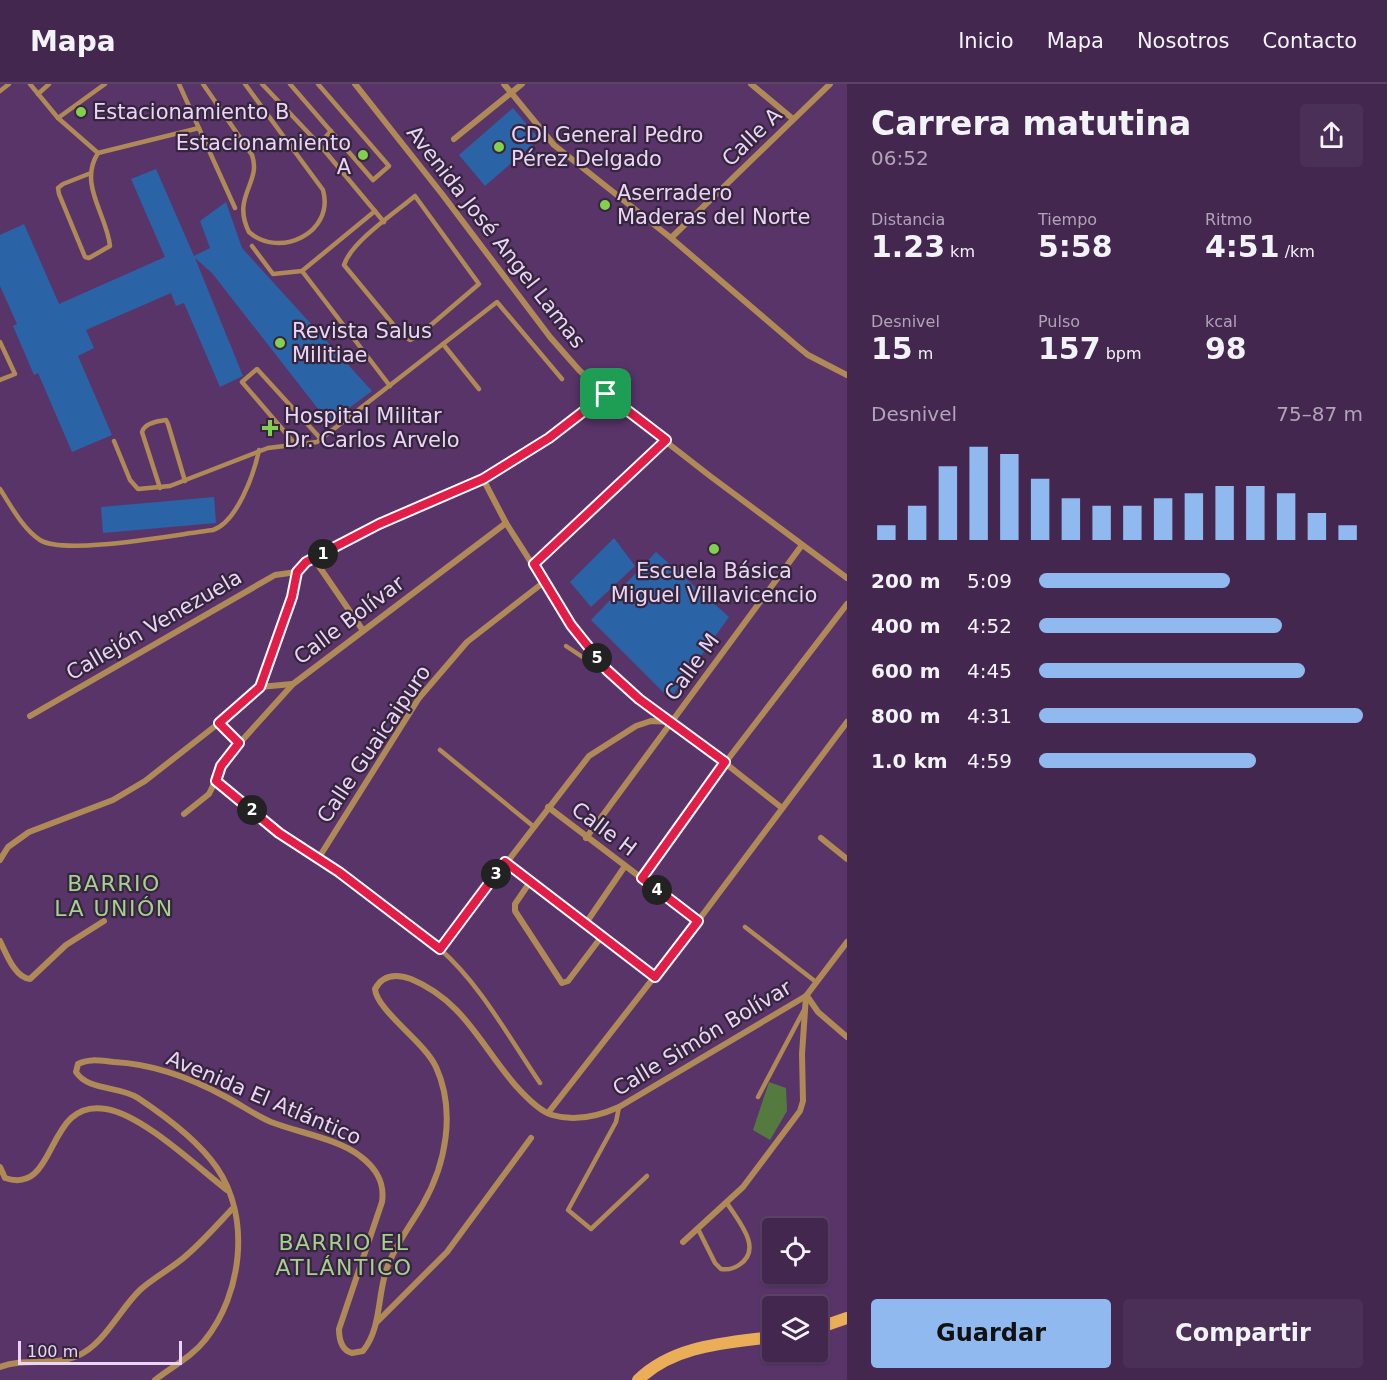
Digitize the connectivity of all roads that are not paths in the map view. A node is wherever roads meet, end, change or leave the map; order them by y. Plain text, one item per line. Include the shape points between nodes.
1 (9, 84) edge
2 (30, 84) edge
3 (50, 84) edge
4 (105, 84) edge
5 (179, 84) edge
6 (203, 84) edge
7 (245, 84) edge
8 (262, 84) edge
9 (290, 84) edge
10 (318, 84) edge
11 (355, 84) edge
12 (504, 84) edge
13 (522, 84) edge
14 (751, 84) edge
15 (830, 84) edge
16 (0, 91) edge
17 (511, 93) junction
18 (38, 94) junction
19 (58, 118) junction
20 (793, 120) junction
21 (199, 128) junction
22 (331, 131) junction
23 (454, 139) dead end
24 (319, 144) junction
25 (98, 153) junction
26 (91, 173) junction
27 (235, 208) dead end
28 (375, 211) junction
29 (384, 222) junction
30 (670, 238) junction
31 (252, 246) dead end
32 (302, 271) junction
33 (0, 342) edge
34 (443, 344) junction
35 (847, 375) edge
36 (562, 379) dead end
37 (0, 380) edge
38 (390, 386) junction
39 (479, 388) dead end
40 (606, 394) junction
41 (321, 439) junction
42 (666, 440) junction
43 (114, 441) dead end
44 (296, 445) junction
45 (259, 450) junction
46 (483, 479) junction
47 (185, 481) junction
48 (160, 488) junction
49 (0, 489) edge
50 (506, 523) junction
51 (802, 545) junction
52 (314, 559) junction
53 (534, 564) junction
54 (297, 572) junction
55 (847, 578) edge
56 (544, 582) junction
57 (847, 604) edge
58 (362, 629) junction
59 (566, 646) dead end
60 (605, 668) junction
61 (293, 684) junction
62 (260, 687) junction
63 (30, 716) dead end
64 (673, 722) junction
65 (847, 722) edge
66 (219, 723) junction
67 (239, 743) junction
68 (440, 750) dead end
69 (725, 762) junction
70 (216, 781) junction
71 (548, 807) junction
72 (782, 808) junction
73 (184, 814) dead end
74 (533, 826) junction
75 (586, 837) junction
76 (821, 838) dead end
77 (318, 859) junction
78 (847, 859) edge
79 (0, 860) edge
80 (505, 862) junction
81 (625, 866) junction
82 (642, 878) junction
83 (530, 882) junction
84 (104, 921) dead end
85 (698, 921) junction
86 (586, 923) junction
87 (745, 927) dead end
88 (602, 936) junction
89 (0, 941) edge
90 (847, 942) edge
91 (440, 949) junction
92 (655, 977) junction
93 (816, 982) junction
94 (806, 996) junction
95 (805, 1008) junction
96 (847, 1037) edge
97 (540, 1083) dead end
98 (758, 1097) dead end
99 (620, 1107) junction
100 (548, 1113) junction
101 (531, 1138) dead end
102 (0, 1167) edge
103 (647, 1176) dead end
104 (227, 1191) junction
105 (727, 1203) junction
106 (233, 1208) junction
107 (698, 1229) junction
108 (683, 1242) dead end
109 (847, 1318) edge
110 (376, 1323) junction
111 (828, 1325) edge
112 (762, 1339) edge
113 (0, 1367) edge
114 (154, 1380) edge
115 (638, 1380) edge

1 - 16 lane
2 - 18 lane
3 - 18 lane
4 - 19 lane
5 - 21 lane
6 - 7 lane via 255,162 242,207 249,232 263,240 288,242 301,238 318,224 326,207 323,190
8 - 24 lane
9 - 22 lane
10 - 22 lane via 389,166 373,180
11 - 40 street, Avenida José Angel Lamas via 550,337
12 - 17 street
13 - 17 street
14 - 20 street
15 - 20 street, Calle A
17 - 23 street
17 - 30 street via 554,145
18 - 19 lane
19 - 25 lane
20 - 30 street, Calle A
21 - 25 lane
21 - 27 lane
22 - 24 lane
24 - 28 lane
25 - 26 lane
26 - 26 lane via 92,190 110,246 88,258 58,188
28 - 29 lane
28 - 32 lane
29 - 29 lane via 415,196 479,284 410,340 400,334 344,265 353,250
30 - 35 street via 796,346
31 - 32 lane via 273,274
32 - 38 lane
33 - 37 lane via 15,374
34 - 36 lane via 497,302
34 - 38 lane
34 - 39 lane
38 - 41 lane
40 - 42 street, Avenida José Angel Lamas
40 - 46 street via 549,438
41 - 44 lane
41 - 44 lane via 257,369 242,382
42 - 51 street, Avenida José Angel Lamas
42 - 53 street
43 - 48 lane via 130,480 138,489
44 - 45 lane
45 - 47 lane
45 - 49 lane via 238,505 224,525 213,530 60,547 32,534
46 - 50 street
46 - 52 street via 379,524
47 - 48 lane
47 - 48 lane via 168,424 162,420 143,427 142,432
50 - 53 street
50 - 58 street, Calle Bolívar
51 - 55 street, Avenida José Angel Lamas
51 - 64 street, Calle M
52 - 54 street
52 - 58 street
53 - 56 street
54 - 62 street
54 - 63 street, Callejón Venezuela via 275,575
56 - 60 street
56 - 77 street, Calle Guaicaipuro via 467,642 426,690
57 - 69 street
58 - 61 street, Calle Bolívar
59 - 60 lane
60 - 64 street via 639,699
61 - 62 street
61 - 67 street, Calle Bolívar
62 - 66 street
64 - 69 street
64 - 71 street via 651,721 636,726 603,746 589,756
64 - 75 street, Calle M
65 - 72 street
66 - 67 street
66 - 79 street via 145,781 113,800 29,832 8,847
67 - 70 street, Calle Bolívar via 221,766
68 - 74 lane
69 - 72 street
69 - 82 street
70 - 73 street, Calle Bolívar via 203,801
70 - 77 street via 279,833
71 - 74 street
71 - 75 street, Calle H
72 - 85 street
74 - 80 street
75 - 81 street, Calle H
76 - 78 street
77 - 91 street
80 - 83 street
80 - 91 street
81 - 82 street, Calle H
81 - 86 street
82 - 85 street, Calle H
83 - 86 street
83 - 88 street via 515,904 515,911 560,981 565,983
84 - 89 street via 66,945 30,979 22,977
85 - 92 street
86 - 88 street
87 - 93 lane
88 - 92 street
90 - 93 street, Calle Simón Bolívar
91 - 97 lane via 481,995
92 - 100 street
93 - 94 street, Calle Simón Bolívar
94 - 95 street
94 - 96 street
94 - 99 street, Calle Simón Bolívar
95 - 98 lane
95 - 105 street via 800,1111 760,1167
99 - 100 street, Calle Simón Bolívar via 594,1117
99 - 103 lane via 616,1122 568,1210 591,1229
100 - 110 street, Avenida El Atlántico via 520,1090 463,1016 436,993 398,975 377,985 379,1002 413,1036 436,1068 447,1118 439,1171 388,1263
101 - 110 street via 447,1252
102 - 104 street via 8,1180 24,1180 44,1163 62,1126 73,1116 91,1108 105,1108 142,1126
104 - 106 street, Avenida El Atlántico
104 - 110 street, Avenida El Atlántico via 216,1167 176,1127 135,1096 85,1081 76,1072 78,1064 93,1060 126,1062 177,1074 261,1118 346,1148 363,1159 376,1172 384,1191 339,1329 347,1352 363,1351
105 - 107 street
105 - 107 lane via 750,1241 751,1252 745,1261 735,1268 721,1269
106 - 113 street via 188,1254 141,1289 94,1347 58,1361 15,1362
106 - 114 street, Avenida El Atlántico via 238,1259 225,1305 204,1342
107 - 108 street
109 - 111 main road
112 - 115 main road via 693,1349

